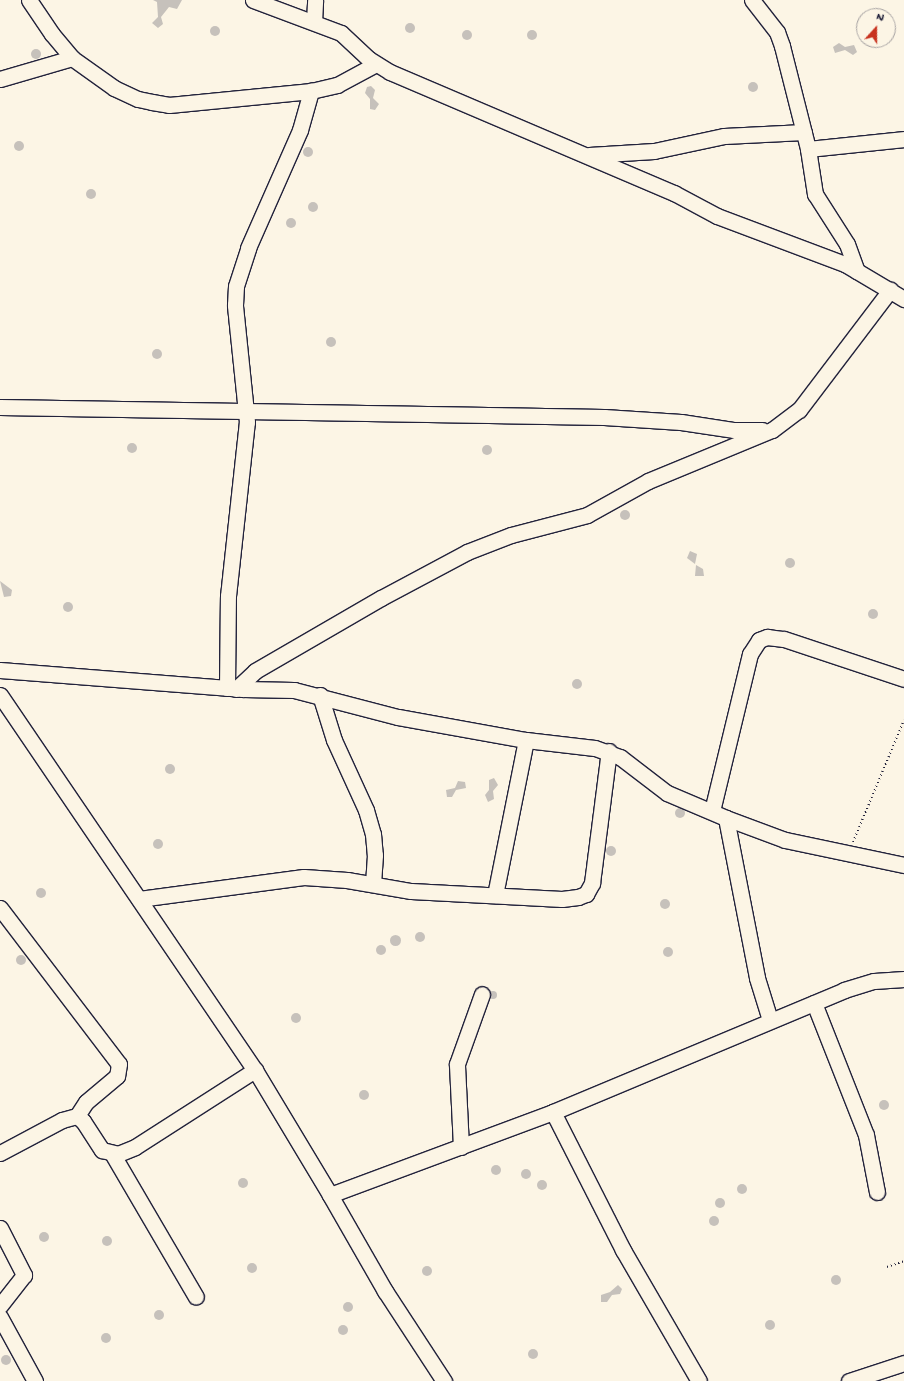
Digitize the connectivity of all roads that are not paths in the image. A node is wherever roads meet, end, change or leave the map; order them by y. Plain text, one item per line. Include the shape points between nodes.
1 (29, 0) edge
2 (253, 0) edge
3 (314, 0) edge
4 (752, 0) edge
5 (314, 22) junction
6 (72, 58) junction
7 (376, 64) junction
8 (0, 79) edge
9 (311, 91) junction
10 (804, 132) junction
11 (904, 139) edge
12 (808, 149) junction
13 (586, 156) junction
14 (857, 271) junction
15 (890, 290) junction
16 (904, 299) edge
17 (0, 407) edge
18 (247, 413) junction
19 (772, 430) junction
20 (0, 670) edge
21 (904, 679) edge
22 (232, 688) junction
23 (0, 694) edge
24 (320, 694) junction
25 (526, 740) junction
26 (609, 751) junction
27 (712, 811) junction
28 (726, 818) junction
29 (904, 865) edge
30 (373, 884) junction
31 (495, 895) junction
32 (139, 899) junction
33 (0, 908) edge
34 (904, 979) edge
35 (482, 994) dead end
36 (814, 1003) junction
37 (770, 1020) junction
38 (255, 1070) junction
39 (553, 1112) junction
40 (77, 1116) junction
41 (461, 1147) junction
42 (0, 1154) edge
43 (113, 1155) junction
44 (877, 1192) dead end
45 (330, 1195) junction
46 (0, 1228) edge
47 (196, 1297) dead end
48 (0, 1306) edge
49 (0, 1317) edge
50 (904, 1363) edge
51 (35, 1381) edge
52 (444, 1381) edge
53 (699, 1381) edge
54 (849, 1381) edge

1 - 6 street
2 - 5 street
3 - 5 street
4 - 10 street via 777,32
5 - 7 street via 341,34
6 - 8 street
6 - 9 street via 114,88 138,99 169,105
7 - 9 street via 337,85
7 - 13 street
9 - 18 street via 300,130 248,248 236,286 234,305
10 - 12 street
10 - 13 street via 724,136 654,151
11 - 12 street
12 - 14 street via 815,194 847,244
13 - 14 street via 674,193 717,216 845,264
14 - 15 street
15 - 16 street
15 - 19 street via 798,410
17 - 18 street
18 - 19 street via 604,417 681,422 734,430
18 - 22 street via 228,596
19 - 22 street via 648,481 586,515 512,535 467,552 381,598 255,671
20 - 22 street
21 - 27 street via 784,639 767,637 759,640 750,654
22 - 24 street via 294,690
23 - 32 street
24 - 25 street via 398,717
24 - 30 street via 334,740 366,810 373,834
25 - 26 street
25 - 31 street
26 - 27 street via 638,770 667,794
26 - 31 street via 592,884 586,894 562,899
27 - 28 street
28 - 29 street via 785,840
28 - 37 street via 757,978
30 - 31 street via 411,891
30 - 32 street via 304,877
32 - 38 street
33 - 40 street via 118,1064 117,1076 86,1102
34 - 36 street via 874,981
35 - 41 street via 457,1064
36 - 37 street
36 - 44 street via 866,1134
37 - 39 street
38 - 43 street via 135,1147
38 - 45 street
39 - 41 street
39 - 53 street via 623,1250
40 - 42 street via 62,1120
40 - 43 street via 102,1150
41 - 45 street
43 - 47 street
45 - 52 street via 385,1291
46 - 48 street via 24,1275
49 - 51 street
50 - 54 street

